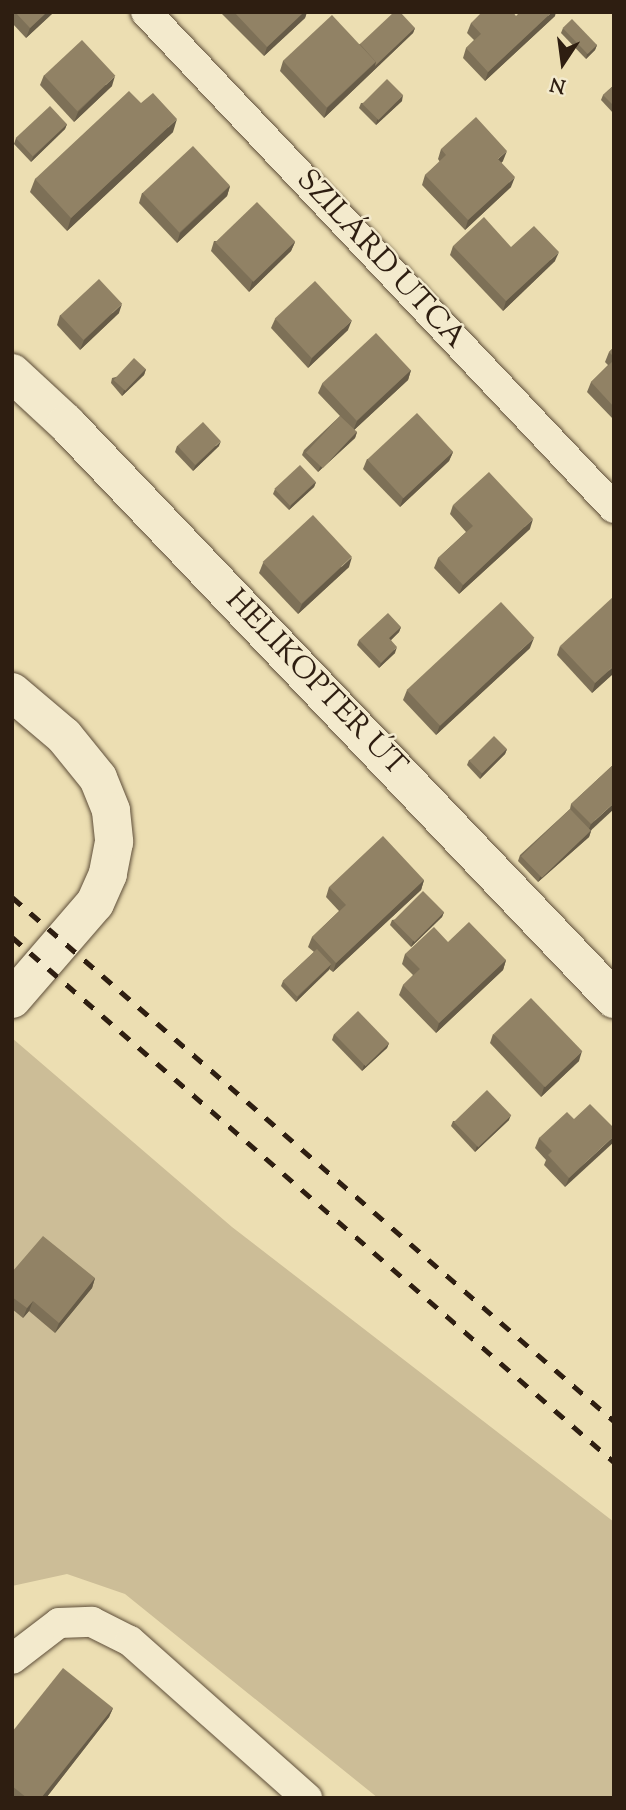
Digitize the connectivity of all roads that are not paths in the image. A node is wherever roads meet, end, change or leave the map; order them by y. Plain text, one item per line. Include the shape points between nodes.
1 (146, 12) edge
2 (12, 373) edge
3 (614, 508) edge
4 (12, 692) edge
5 (12, 999) edge
6 (614, 999) edge
7 (12, 1659) edge
8 (307, 1798) edge

1 - 3 street, SZILÁRD UTCA
2 - 6 street, HELIKOPTER ÚT via 66,423
4 - 5 street via 76,749 106,796 114,842 108,874 94,903
7 - 8 street via 59,1623 92,1622 130,1641

